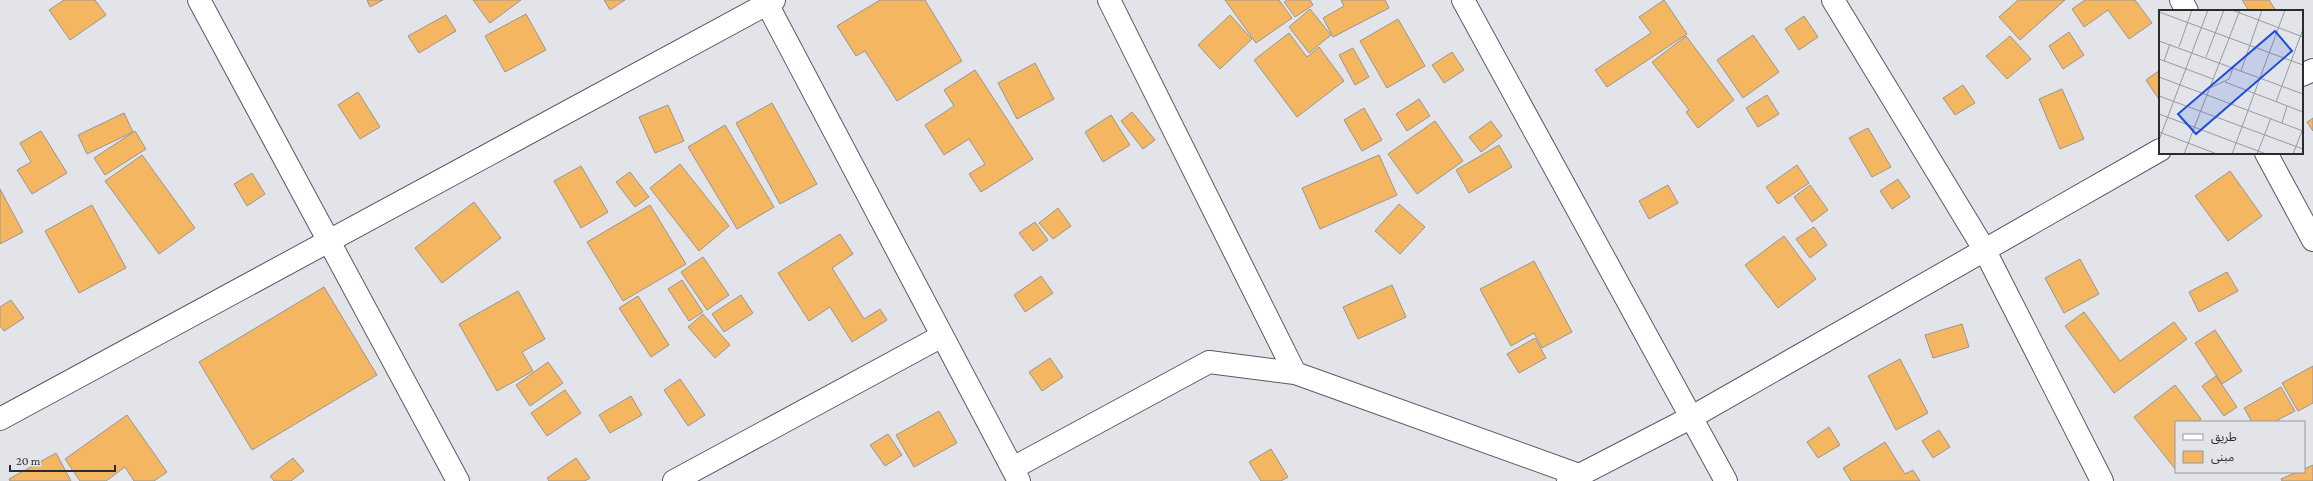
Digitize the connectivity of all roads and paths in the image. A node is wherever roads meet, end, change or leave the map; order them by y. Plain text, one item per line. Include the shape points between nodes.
1 (199, 0) edge
2 (1109, 0) edge
3 (1463, 0) edge
4 (1832, 0) edge
5 (2181, 0) edge
6 (769, 1) edge
7 (2186, 10) edge
8 (2313, 70) edge
9 (2303, 75) edge
10 (2159, 151) edge
11 (2267, 154) edge
12 (2313, 240) edge
13 (330, 241) junction
14 (1984, 249) junction
15 (942, 336) junction
16 (1295, 372) junction
17 (1692, 418) junction
18 (0, 419) edge
19 (1016, 475) edge
20 (1574, 478) edge
21 (458, 481) edge
22 (674, 481) edge
23 (1726, 481) edge
24 (2102, 481) edge

1 - 13 street
2 - 16 street
3 - 17 street
4 - 14 street
5 - 7 street
6 - 13 street
6 - 15 street
8 - 9 street
10 - 14 street
11 - 12 street
13 - 18 street
13 - 21 street
14 - 17 street
14 - 24 street
15 - 19 street
15 - 22 street
16 - 19 street via 1209,362
16 - 20 street
17 - 20 street
17 - 23 street

